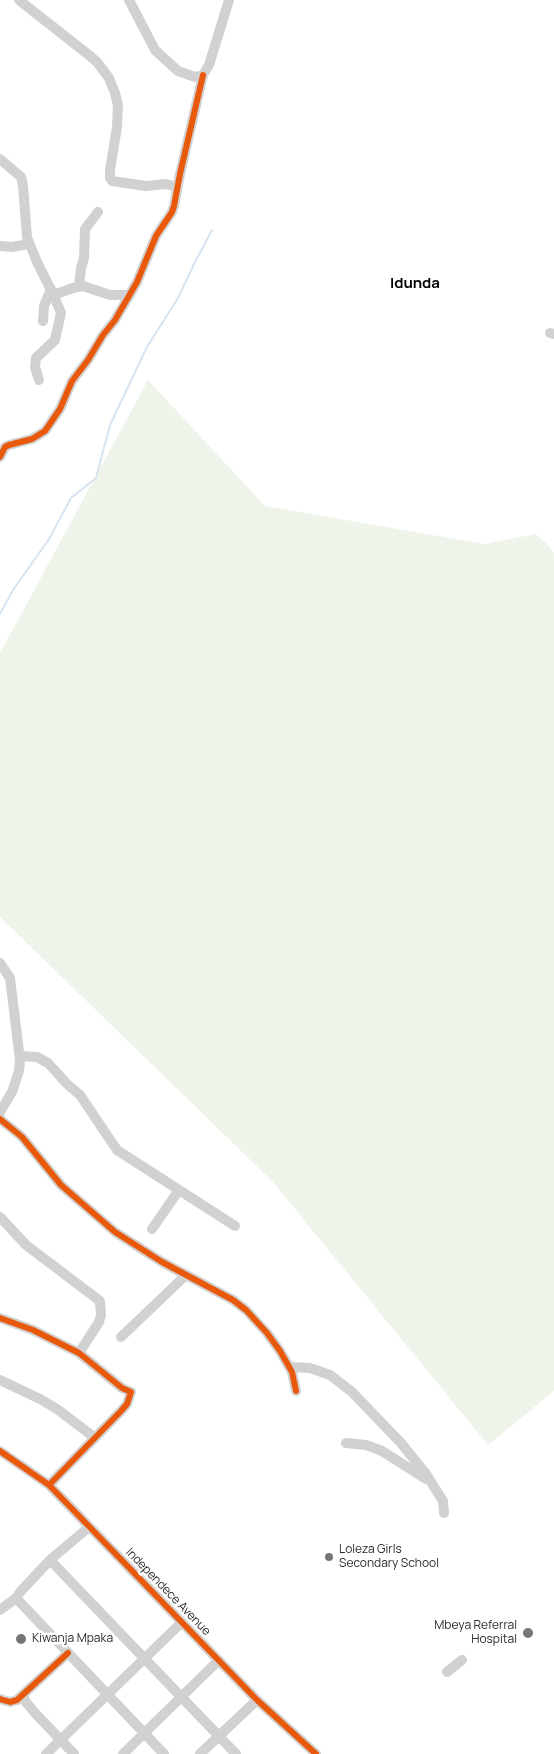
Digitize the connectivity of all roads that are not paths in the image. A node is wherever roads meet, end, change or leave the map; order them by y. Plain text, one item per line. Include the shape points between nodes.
1 (19, 0) edge
2 (129, 0) edge
3 (229, 0) edge
4 (203, 75) junction
5 (0, 159) edge
6 (176, 187) junction
7 (98, 212) dead end
8 (29, 244) junction
9 (0, 246) edge
10 (79, 286) junction
11 (52, 291) junction
12 (130, 295) junction
13 (43, 321) dead end
14 (39, 380) dead end
15 (0, 457) edge
16 (0, 963) edge
17 (20, 1056) junction
18 (0, 1112) edge
19 (0, 1119) edge
20 (179, 1190) junction
21 (0, 1217) edge
22 (235, 1226) dead end
23 (152, 1229) dead end
24 (186, 1275) junction
25 (0, 1318) edge
26 (121, 1337) dead end
27 (79, 1353) junction
28 (290, 1367) junction
29 (0, 1380) edge
30 (296, 1391) dead end
31 (94, 1438) junction
32 (346, 1443) dead end
33 (0, 1450) edge
34 (431, 1482) junction
35 (49, 1485) junction
36 (444, 1512) dead end
37 (89, 1527) junction
38 (50, 1560) junction
39 (16, 1598) junction
40 (0, 1610) edge
41 (181, 1623) junction
42 (68, 1653) junction
43 (144, 1658) junction
44 (462, 1660) dead end
45 (218, 1661) junction
46 (447, 1672) dead end
47 (23, 1694) junction
48 (107, 1694) junction
49 (181, 1697) junction
50 (0, 1699) edge
51 (257, 1700) junction
52 (144, 1733) junction
53 (219, 1736) junction
54 (60, 1740) junction
55 (46, 1754) edge
56 (74, 1754) edge
57 (123, 1754) edge
58 (164, 1754) edge
59 (200, 1754) edge
60 (236, 1754) edge
61 (316, 1754) edge

1 - 6 street via 97,62 109,78 118,105 110,170 112,181
2 - 4 street via 151,43 162,57 178,71 195,77
3 - 4 street
4 - 6 street
5 - 8 street via 21,177
6 - 12 street via 172,212 156,236
7 - 10 street via 85,229
8 - 9 street
8 - 11 street
10 - 11 street via 59,293
10 - 12 street
11 - 13 street via 44,306
11 - 14 street via 61,313 56,336 36,358
12 - 15 street via 116,320 74,377 60,409 45,431 32,439 9,444
16 - 17 street via 10,978
17 - 18 street via 12,1092
17 - 20 street via 37,1057 48,1063 80,1095 117,1150
19 - 24 street via 22,1137 61,1186 96,1217 125,1239
20 - 22 street
20 - 23 street
21 - 27 street via 26,1245 100,1301 99,1322
24 - 26 street
24 - 28 street via 234,1300 246,1310 267,1333
25 - 27 street
27 - 31 street via 131,1392 127,1404
28 - 30 street
28 - 34 street via 315,1370 338,1380 401,1443
29 - 31 street via 40,1399
31 - 35 street
32 - 34 street via 382,1451
33 - 35 street, Independece Avenue
34 - 36 street via 443,1501
35 - 37 street, Independece Avenue
37 - 38 street
37 - 41 street, Independece Avenue
38 - 39 street
38 - 43 street
39 - 40 street
39 - 42 street
41 - 43 street
41 - 45 street, Independece Avenue
42 - 47 street
42 - 48 street
43 - 48 street
43 - 49 street
44 - 46 street
45 - 49 street
45 - 51 street, Independece Avenue
47 - 50 street via 10,1702
47 - 54 street via 25,1701
48 - 52 street
48 - 54 street
49 - 52 street
49 - 53 street
51 - 53 street
51 - 61 street, Independece Avenue
52 - 57 street
52 - 58 street
53 - 59 street
53 - 60 street
54 - 55 street
54 - 56 street

